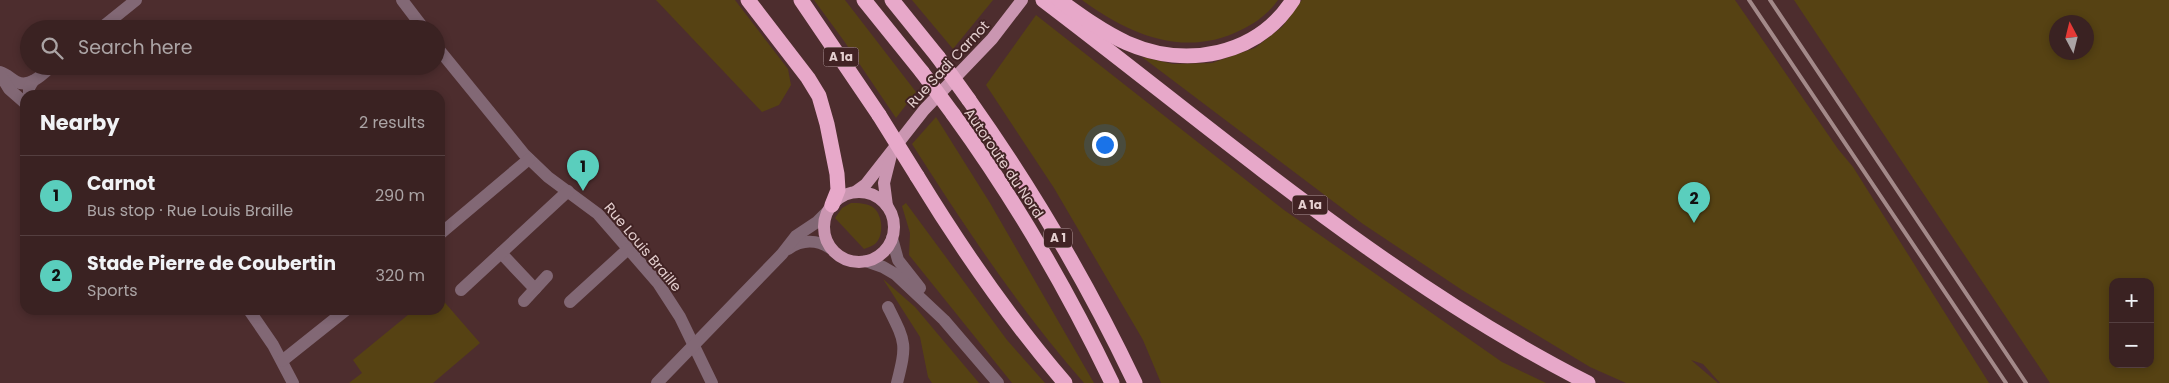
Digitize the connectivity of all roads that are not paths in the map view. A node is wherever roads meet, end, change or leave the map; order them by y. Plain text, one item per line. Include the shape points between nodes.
1 (136, 0) edge
2 (402, 0) edge
3 (748, 0) edge
4 (801, 0) edge
5 (864, 0) edge
6 (892, 0) edge
7 (1022, 0) edge
8 (1293, 0) edge
9 (1050, 1) edge
10 (111, 20) edge
11 (417, 20) edge
12 (445, 57) edge
13 (41, 75) edge
14 (2, 79) edge
15 (33, 81) junction
16 (29, 90) edge
17 (20, 98) edge
18 (894, 148) junction
19 (529, 159) junction
20 (568, 191) junction
21 (855, 192) junction
22 (888, 206) junction
23 (829, 208) junction
24 (445, 230) edge
25 (892, 238) junction
26 (830, 248) junction
27 (628, 249) junction
28 (501, 253) junction
29 (782, 254) junction
30 (866, 261) junction
31 (547, 276) dead end
32 (535, 289) junction
33 (461, 290) dead end
34 (524, 301) dead end
35 (570, 302) dead end
36 (888, 307) dead end
37 (252, 315) edge
38 (340, 315) edge
39 (944, 320) junction
40 (694, 345) junction
41 (282, 361) junction
42 (292, 383) edge
43 (658, 383) edge
44 (712, 383) edge
45 (898, 383) edge
46 (998, 383) edge
47 (1066, 383) edge
48 (1112, 383) edge
49 (1135, 383) edge
50 (1588, 383) edge

1 - 10 street
2 - 11 street
3 - 23 highway via 819,96 838,174 838,190
4 - 47 highway, A 1a, bridge via 990,285
5 - 48 highway, Autoroute du Nord / A 1, bridge via 922,72 981,154 1068,297
6 - 49 highway, Autoroute du Nord / A 1, bridge via 938,57 1009,158 1096,304
7 - 18 main road, Rue Sadi Carnot via 998,33 924,110
8 - 9 highway via 1276,23 1252,40 1226,52 1187,57 1128,44
9 - 50 highway, A 1a via 1318,212 1402,272 1506,339
12 - 19 street, Rue Louis Braille
13 - 15 street
14 - 15 street via 20,83
14 - 17 street
15 - 16 street
18 - 21 main road, Rue Sadi Carnot via 866,184
18 - 22 main road, Rue Sadi Carnot via 885,178
19 - 20 street, Rue Louis Braille
19 - 24 street
20 - 27 street, Rue Louis Braille via 598,214
20 - 28 street
21 - 22 main road via 873,195
21 - 23 main road via 844,195
22 - 25 main road via 893,220
23 - 26 main road via 824,230
23 - 29 street via 817,222 796,236
25 - 30 main road via 880,255
25 - 39 street via 900,263
26 - 29 street via 818,242 806,242
26 - 30 main road via 844,259
27 - 35 street
27 - 40 street, Rue Louis Braille via 664,291
28 - 32 street
28 - 33 street
29 - 40 street
30 - 39 street via 892,271
31 - 32 street
32 - 34 street
36 - 45 street via 904,345
37 - 41 street
38 - 41 street
39 - 46 street
40 - 43 street
40 - 44 street, Rue Louis Braille
41 - 42 street

